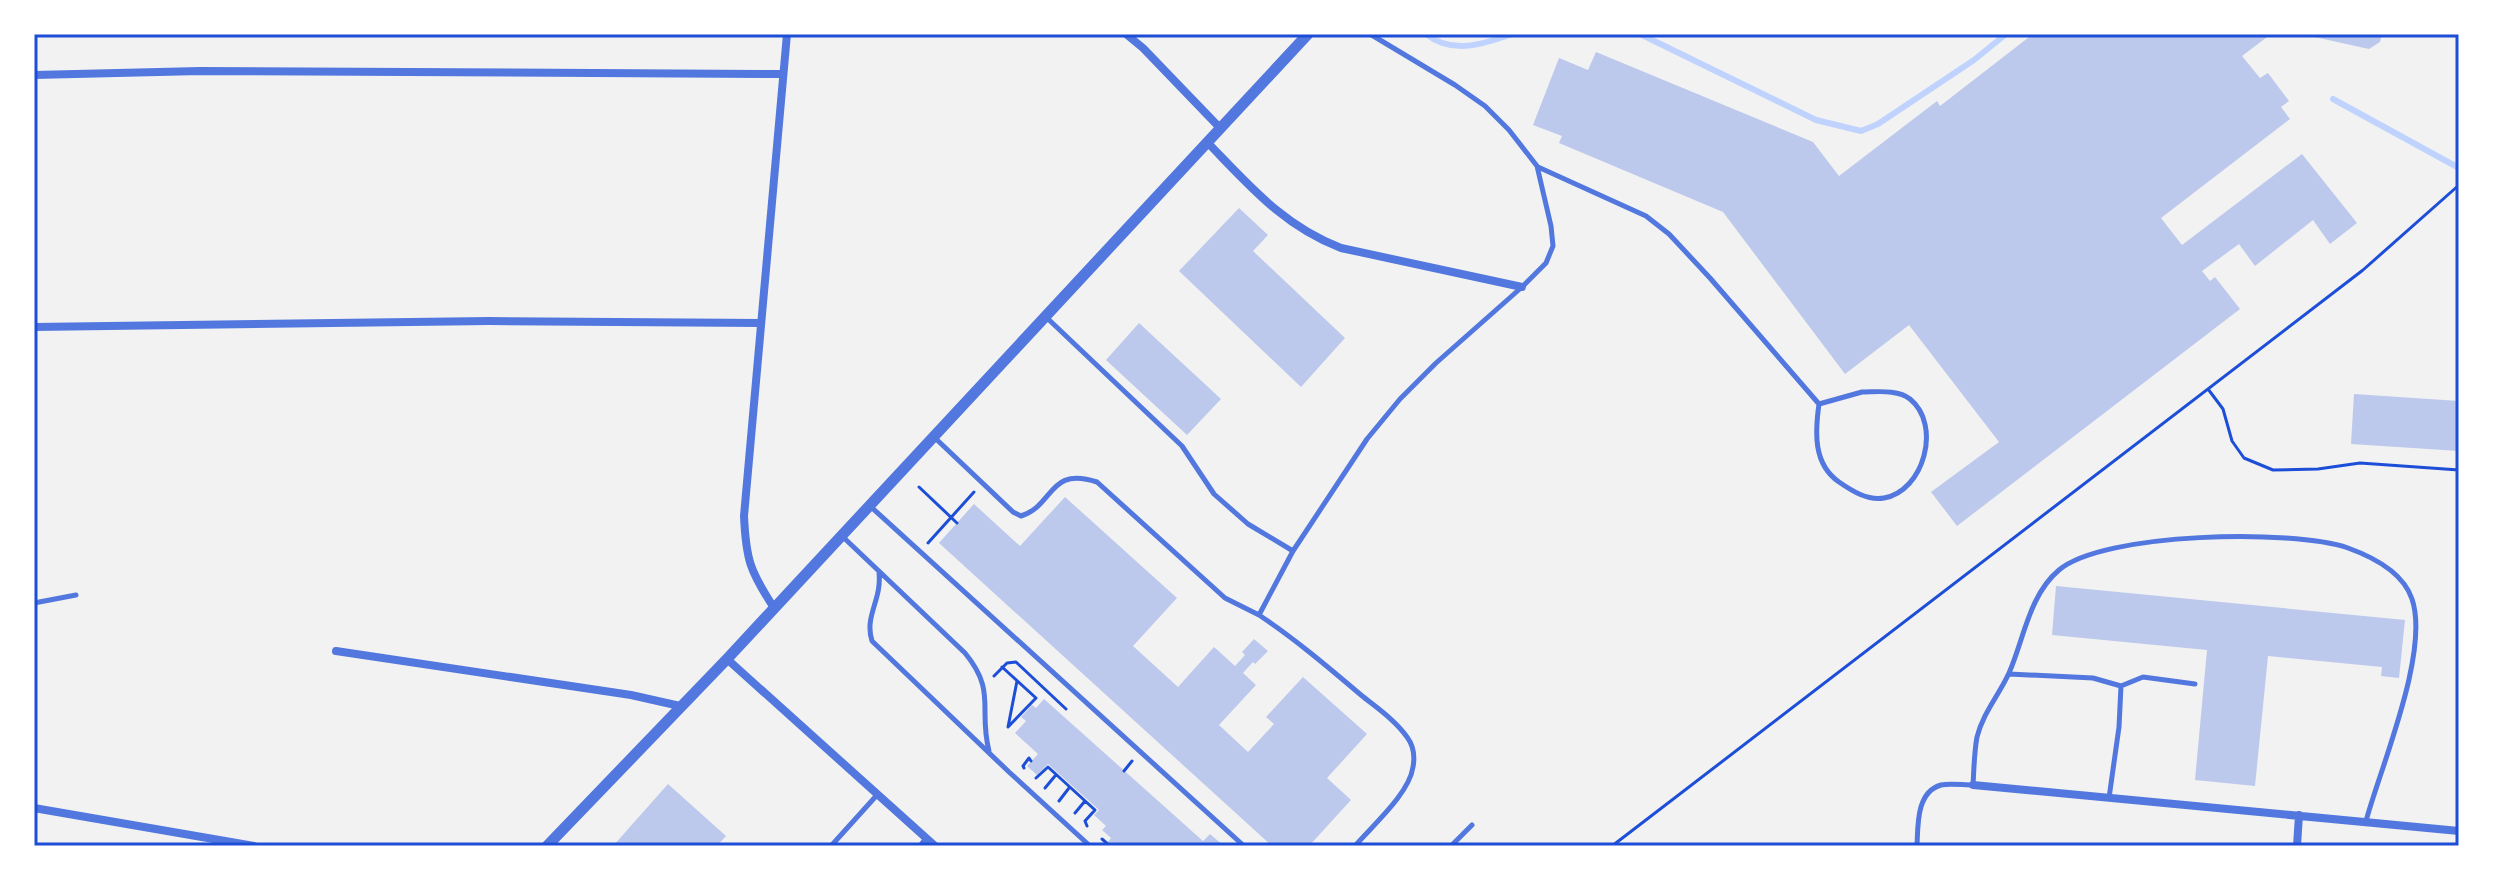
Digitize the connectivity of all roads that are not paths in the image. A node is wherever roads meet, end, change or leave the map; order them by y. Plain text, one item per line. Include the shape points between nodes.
1 (787, 34) edge
2 (1126, 34) edge
3 (1308, 34) edge
4 (1370, 34) edge
5 (783, 74) junction
6 (34, 75) edge
7 (1220, 128) junction
8 (1207, 142) junction
9 (1537, 166) junction
10 (1522, 287) junction
11 (1045, 316) junction
12 (760, 323) junction
13 (34, 327) edge
14 (1819, 404) junction
15 (934, 436) junction
16 (869, 505) junction
17 (841, 536) junction
18 (1293, 551) junction
19 (879, 573) junction
20 (76, 595) dead end
21 (34, 603) edge
22 (774, 608) junction
23 (1259, 615) junction
24 (336, 651) dead end
25 (727, 659) junction
26 (2009, 674) junction
27 (2195, 684) dead end
28 (2121, 686) junction
29 (680, 706) junction
30 (990, 753) junction
31 (1973, 785) junction
32 (878, 795) junction
33 (2109, 798) junction
34 (34, 808) edge
35 (2299, 815) junction
36 (2366, 822) junction
37 (1472, 825) dead end
38 (2459, 831) edge
39 (923, 842) edge
40 (254, 846) edge
41 (547, 846) edge
42 (831, 846) edge
43 (935, 846) edge
44 (1090, 846) edge
45 (1244, 846) edge
46 (1355, 846) edge
47 (1451, 846) edge
48 (1917, 846) edge
49 (2297, 846) edge

1 - 5 street
2 - 7 street
3 - 7 street
4 - 9 lane via 1485,106
5 - 6 street
5 - 12 street
7 - 8 street
8 - 10 street via 1279,214 1315,238
8 - 11 street
9 - 10 lane via 1553,246 1546,263
9 - 14 lane via 1646,216 1669,234
10 - 18 lane via 1400,399
11 - 15 street
11 - 18 lane via 1182,446 1214,494 1248,524
12 - 13 street
12 - 22 street via 745,551
14 - 14 lane via 1862,392 1909,398 1927,433 1915,475 1898,493 1882,499 1856,494 1833,478 1819,457
15 - 16 street
15 - 23 lane via 1021,516 1071,478 1097,482 1225,598
16 - 17 street
16 - 45 lane
17 - 19 lane
17 - 22 street
18 - 23 lane
19 - 30 lane via 977,668
19 - 30 lane via 879,599 869,621 872,641
20 - 21 lane
22 - 25 street
23 - 46 lane via 1304,647 1409,739 1414,753 1409,780
24 - 29 street
25 - 29 street
25 - 32 street
26 - 28 lane via 2093,678
26 - 31 lane via 1985,714
26 - 36 lane via 2041,591 2078,558 2172,540 2298,540 2347,548 2400,578 2412,597 2417,622 2413,666
27 - 28 lane via 2143,677
28 - 33 lane
29 - 41 street
30 - 44 lane
31 - 33 street
31 - 48 lane via 1941,785 1930,791 1918,816
32 - 39 street
32 - 42 lane
33 - 35 street
34 - 40 street
35 - 36 street
35 - 49 street
36 - 38 street
37 - 47 lane
39 - 43 street

